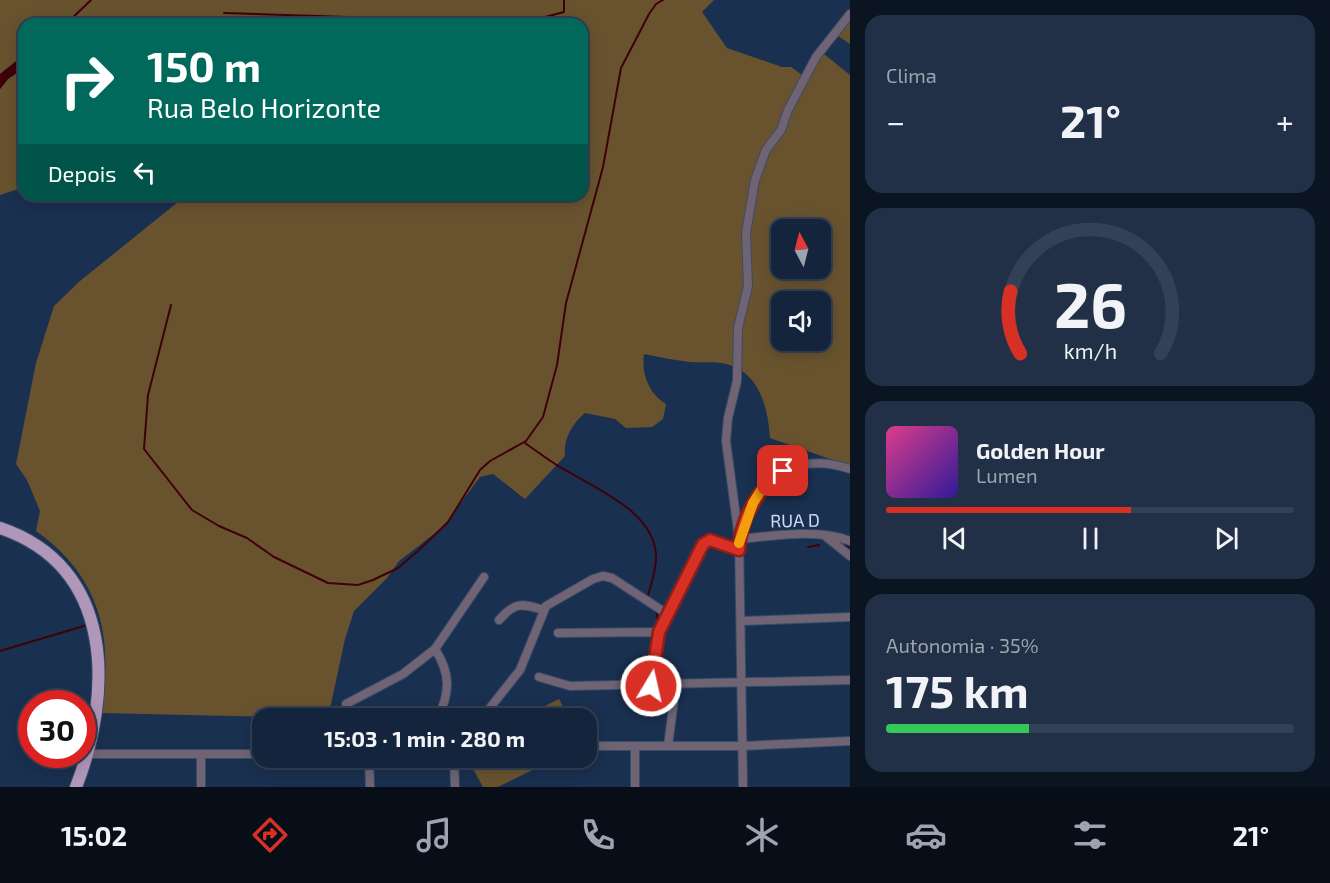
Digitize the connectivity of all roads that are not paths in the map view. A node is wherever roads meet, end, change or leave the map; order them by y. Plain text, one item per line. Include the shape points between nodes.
1 (850, 14) edge
2 (850, 469) edge
3 (0, 528) edge
4 (823, 534) junction
5 (739, 539) junction
6 (850, 541) edge
7 (739, 550) junction
8 (850, 556) edge
9 (484, 577) dead end
10 (543, 610) junction
11 (669, 615) junction
12 (850, 617) edge
13 (499, 620) dead end
14 (741, 621) junction
15 (659, 632) junction
16 (558, 633) dead end
17 (435, 649) junction
18 (539, 677) dead end
19 (850, 680) edge
20 (742, 684) junction
21 (676, 685) junction
22 (651, 686) junction
23 (96, 697) edge
24 (346, 704) dead end
25 (442, 708) edge
26 (490, 708) edge
27 (850, 741) edge
28 (597, 746) edge
29 (635, 746) junction
30 (668, 746) junction
31 (742, 746) junction
32 (96, 754) edge
33 (201, 754) junction
34 (252, 754) edge
35 (82, 768) edge
36 (369, 768) edge
37 (454, 768) edge
38 (76, 787) edge
39 (201, 787) edge
40 (370, 787) edge
41 (454, 787) edge
42 (635, 787) edge
43 (743, 787) edge

1 - 5 street via 816,57 781,130 766,150 755,180 746,233 748,286 737,334 737,381 726,427
2 - 5 street via 820,461 783,471 757,495
3 - 23 main road via 56,562 74,585 96,630
4 - 5 street, RUA D
4 - 6 street, RUA D
4 - 8 street
5 - 7 street
7 - 11 street via 710,540 704,542
7 - 14 street
9 - 17 street
10 - 11 street via 603,576
10 - 13 street via 518,604
10 - 26 street via 520,670
11 - 15 street
12 - 14 street
14 - 20 street
15 - 16 street
15 - 22 street
17 - 24 street via 403,674
17 - 25 street via 448,681
18 - 22 street via 570,686
19 - 20 street
20 - 21 street
20 - 31 street
21 - 22 street
21 - 30 street
27 - 31 street
28 - 29 street
29 - 30 street
29 - 42 street
30 - 31 street
31 - 43 street
32 - 33 street
33 - 34 street
33 - 39 street
35 - 38 main road
36 - 40 street
37 - 41 street

